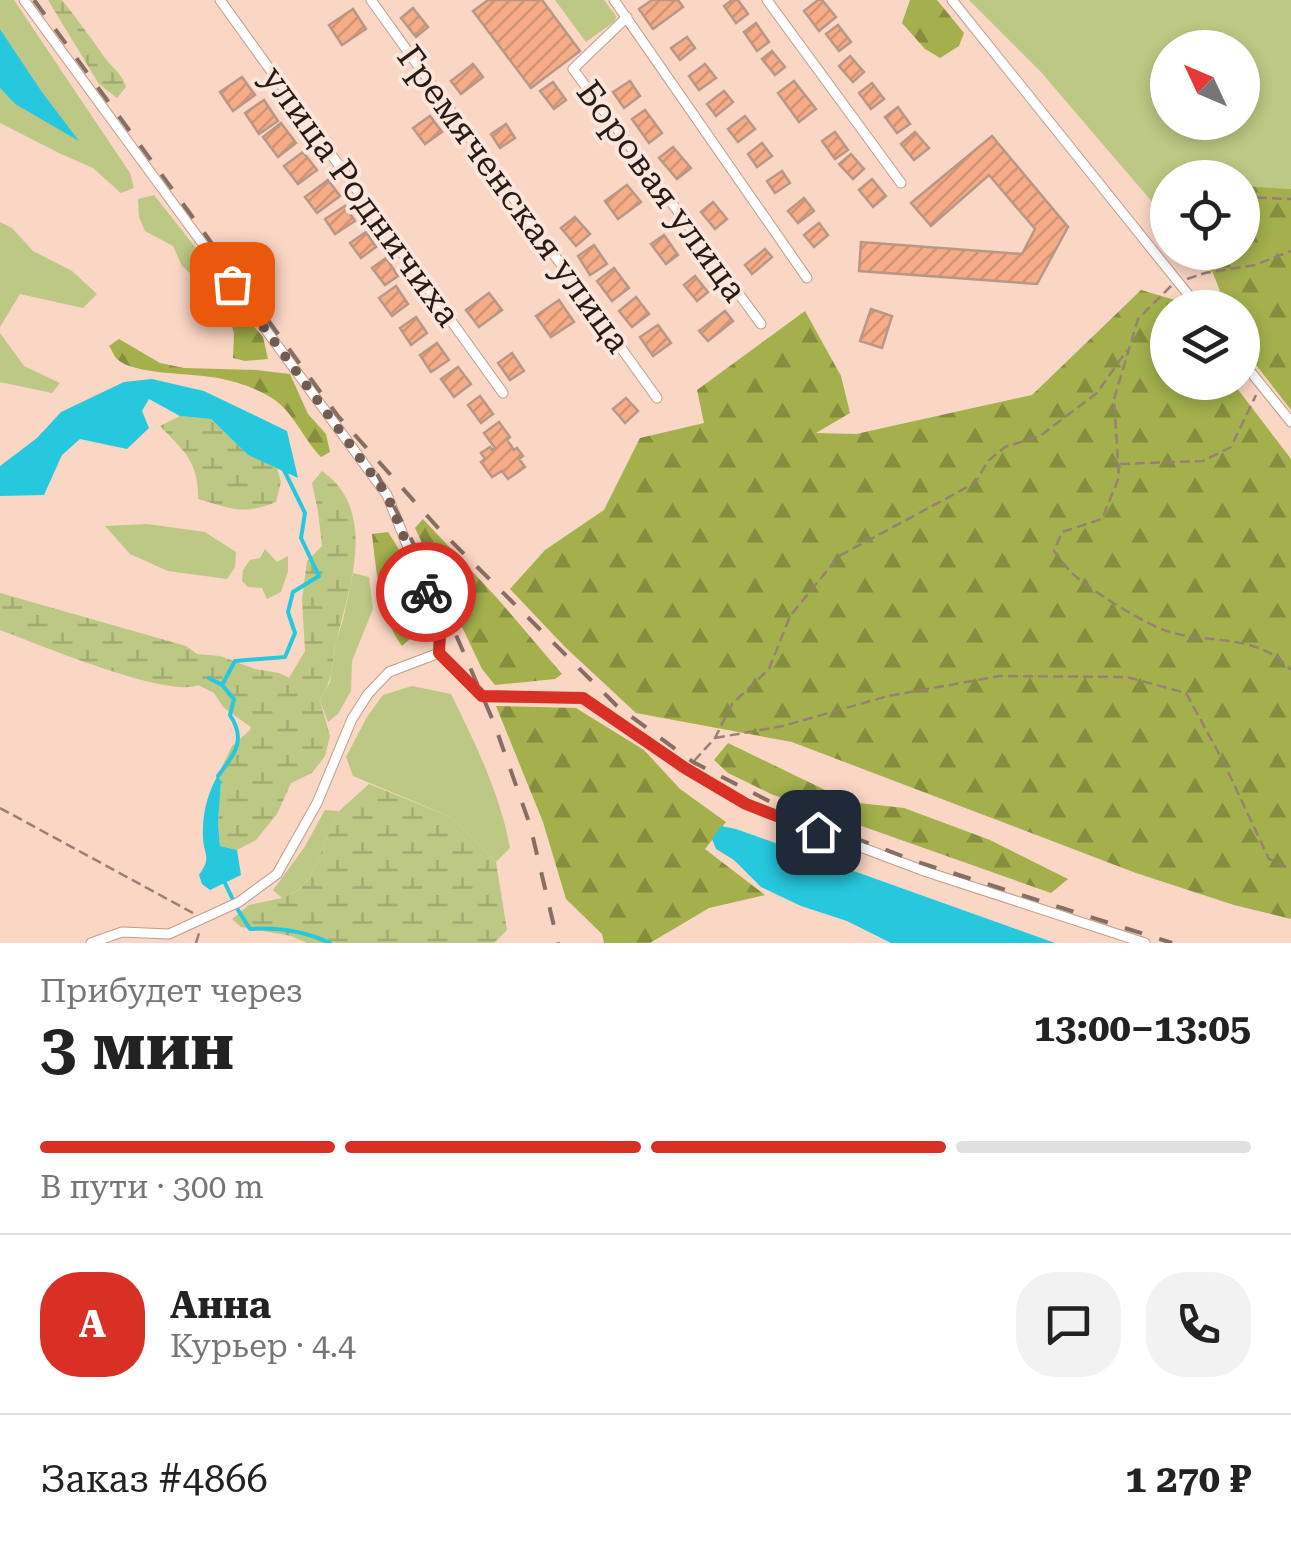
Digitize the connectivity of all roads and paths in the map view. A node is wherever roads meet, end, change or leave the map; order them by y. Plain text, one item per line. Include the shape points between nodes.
1 (24, 0) edge
2 (220, 0) edge
3 (371, 0) edge
4 (614, 0) edge
5 (766, 0) edge
6 (952, 0) edge
7 (627, 17) junction
8 (901, 183) dead end
9 (1260, 198) edge
10 (1291, 199) edge
11 (1291, 251) edge
12 (807, 278) dead end
13 (1177, 280) junction
14 (1185, 290) edge
15 (760, 324) dead end
16 (1130, 345) junction
17 (1261, 384) joint
18 (502, 393) dead end
19 (657, 398) dead end
20 (1291, 422) edge
21 (1118, 464) junction
22 (439, 653) junction
23 (1291, 670) edge
24 (715, 738) junction
25 (685, 768) junction
26 (0, 808) edge
27 (1291, 869) edge
28 (203, 919) junction
29 (91, 943) edge
30 (1145, 943) edge

1 - 22 street via 387,495 440,629
2 - 18 street, улица Родничиха
3 - 19 street, Гремяченская улица
4 - 7 street
5 - 8 street
6 - 13 street
7 - 12 street
7 - 15 street, Боровая улица via 573,69
9 - 10 path
11 - 13 path
13 - 14 street
13 - 16 path via 1138,320
16 - 21 path via 1114,399
16 - 24 path via 1097,393 1040,436 1005,447 960,493 839,556 790,616 769,669 732,704
17 - 20 street
17 - 21 path via 1231,447 1204,460
21 - 23 path via 1102,520 1062,532 1054,551 1091,588 1168,632 1246,643
22 - 25 street via 482,696 583,698
22 - 28 street via 388,672 368,694 277,874
24 - 25 path
24 - 27 path via 1000,676 1128,677 1186,693 1269,859
25 - 30 street via 746,804
26 - 28 path
28 - 29 street via 168,934 122,932

